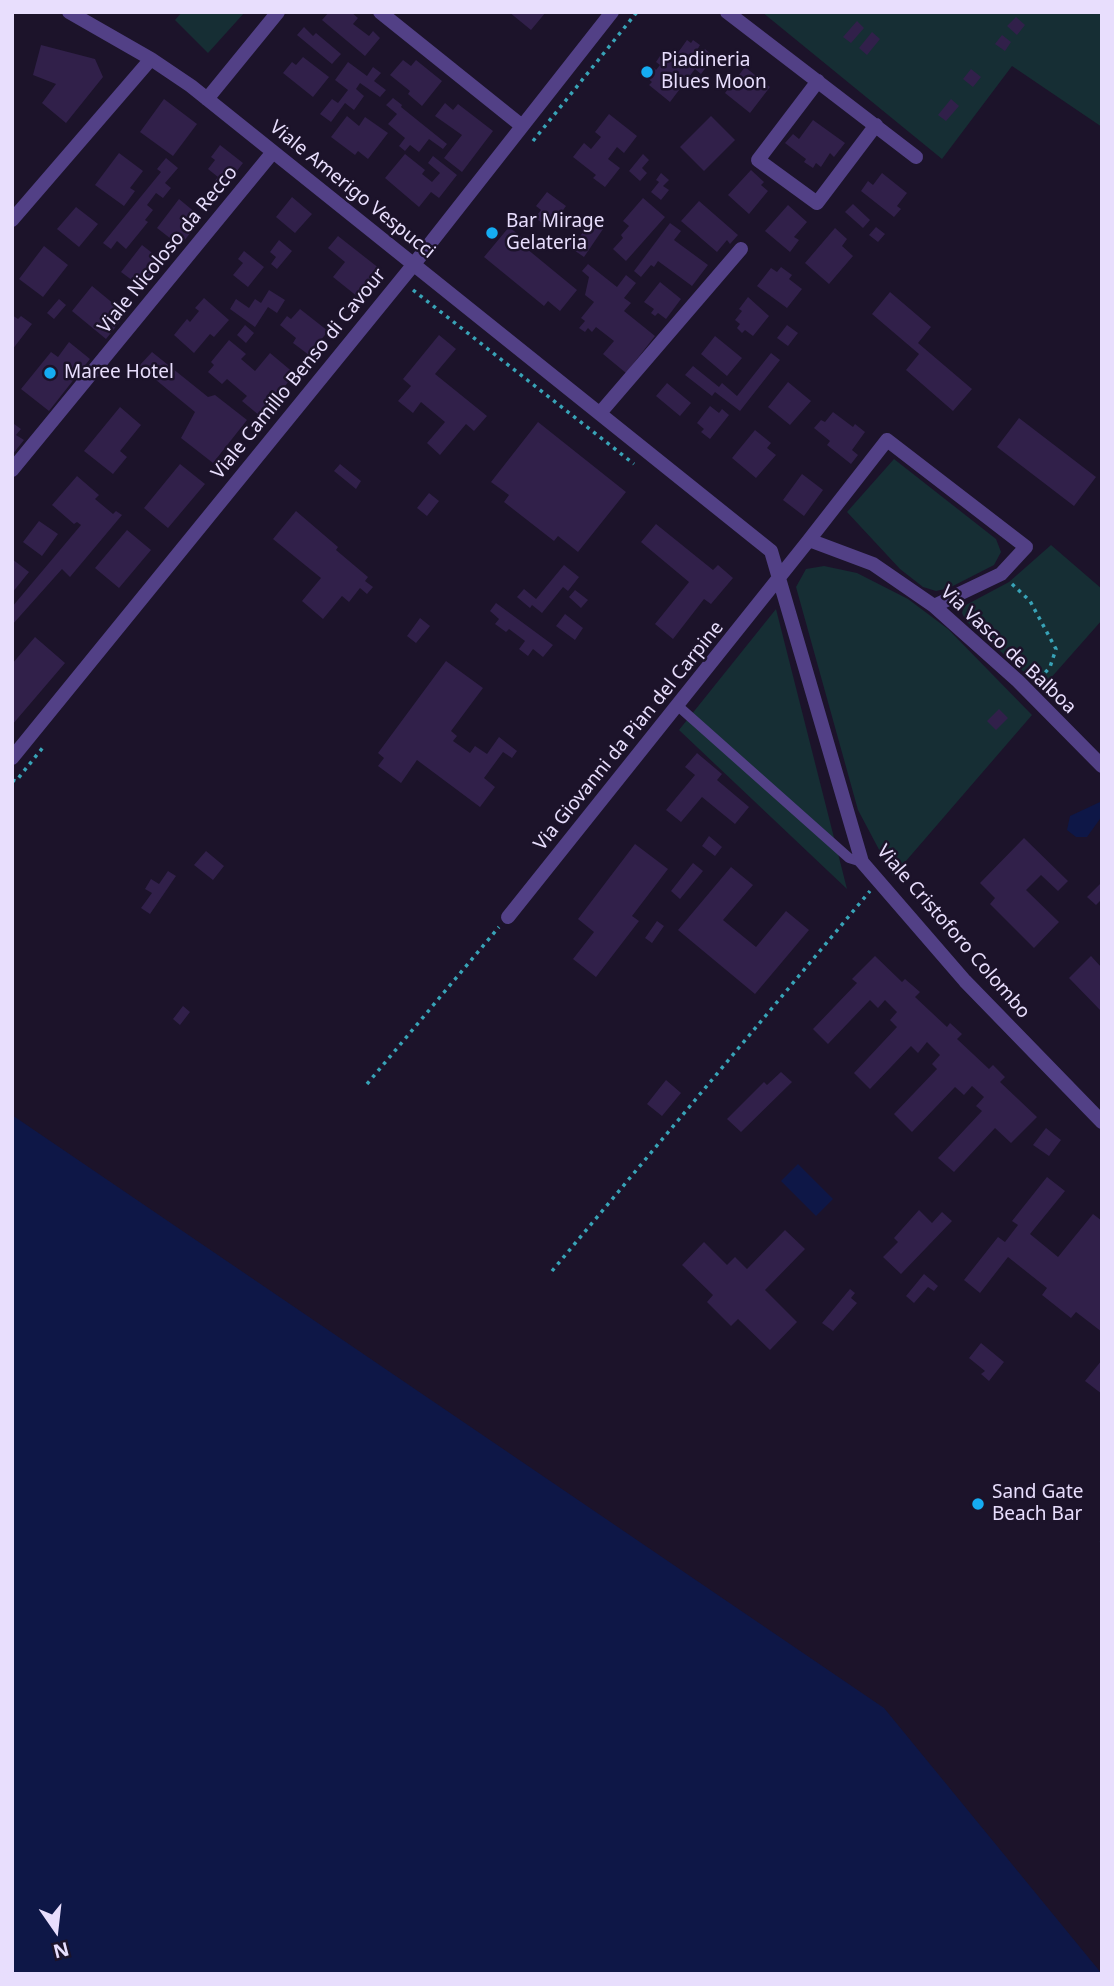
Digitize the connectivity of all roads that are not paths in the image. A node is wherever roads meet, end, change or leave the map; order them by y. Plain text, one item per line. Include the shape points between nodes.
1 (278, 12) edge
2 (380, 12) edge
3 (611, 12) edge
4 (727, 12) edge
5 (78, 15) edge
6 (151, 59) junction
7 (818, 81) junction
8 (207, 99) junction
9 (876, 125) junction
10 (522, 126) junction
11 (273, 152) junction
12 (916, 157) dead end
13 (12, 220) edge
14 (741, 248) dead end
15 (414, 264) junction
16 (600, 413) junction
17 (12, 470) edge
18 (809, 540) junction
19 (779, 578) junction
20 (934, 606) junction
21 (678, 706) junction
22 (12, 758) edge
23 (1102, 766) edge
24 (862, 862) junction
25 (508, 917) road end
26 (1102, 1122) edge

1 - 8 street
2 - 10 street
3 - 10 street, Viale Camillo Benso di Cavour
4 - 7 street
5 - 6 street, Viale Amerigo Vespucci
6 - 8 street, Viale Amerigo Vespucci
6 - 13 street
7 - 9 street
7 - 9 street via 758,160 817,203
8 - 11 street, Viale Amerigo Vespucci
9 - 12 street
10 - 15 street, Viale Camillo Benso di Cavour
11 - 15 street, Viale Amerigo Vespucci
11 - 17 street, Viale Nicoloso da Recco
14 - 16 street
15 - 16 street, Viale Amerigo Vespucci
15 - 22 street, Viale Camillo Benso di Cavour
16 - 19 street, Viale Amerigo Vespucci via 771,551
18 - 19 street
18 - 20 street, Via Vasco de Balboa via 873,565
18 - 20 street via 887,440 1026,547 1001,574
19 - 21 street, Via Giovanni da Pian del Carpine
19 - 24 street, Viale Cristoforo Colombo
20 - 23 street, Via Vasco de Balboa
21 - 24 street via 849,858
21 - 25 street, Via Giovanni da Pian del Carpine
24 - 26 street, Viale Cristoforo Colombo via 965,981

